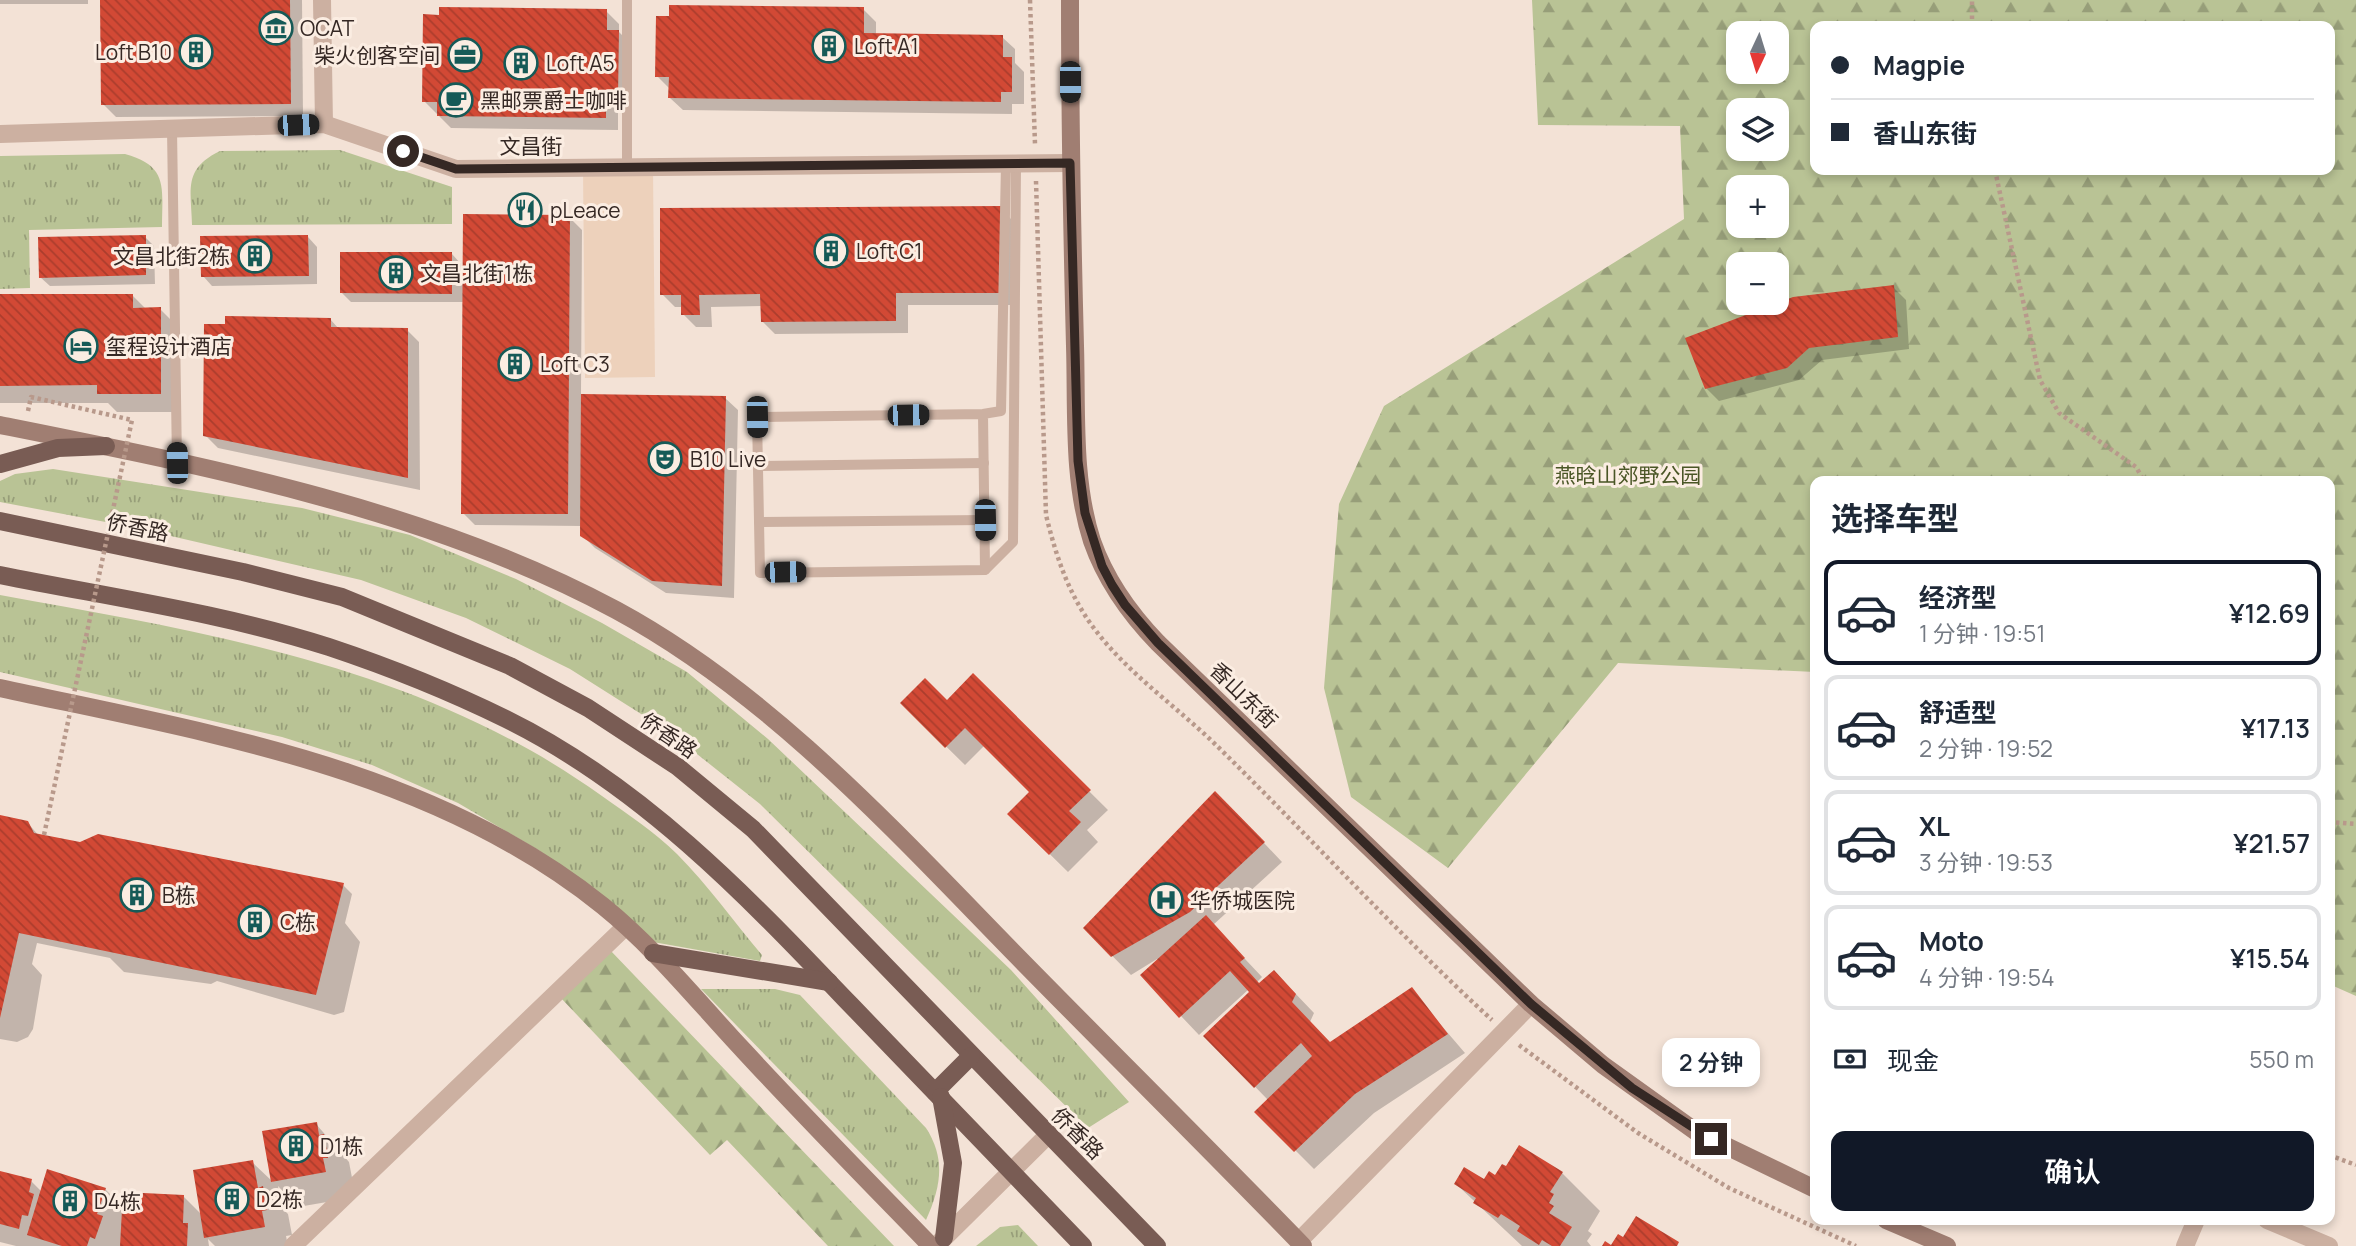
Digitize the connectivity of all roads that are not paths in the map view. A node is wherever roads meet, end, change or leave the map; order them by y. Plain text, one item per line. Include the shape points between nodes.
1 (322, 0) edge
2 (627, 0) edge
3 (1070, 0) edge
4 (324, 124) junction
5 (172, 129) junction
6 (0, 134) edge
7 (1070, 163) junction
8 (1011, 164) junction
9 (627, 168) junction
10 (983, 414) junction
11 (0, 425) edge
12 (106, 446) junction
13 (177, 463) junction
14 (984, 463) junction
15 (0, 464) edge
16 (758, 466) junction
17 (985, 520) junction
18 (0, 522) edge
19 (759, 522) junction
20 (985, 570) junction
21 (0, 575) edge
22 (0, 688) edge
23 (625, 927) junction
24 (653, 953) junction
25 (829, 982) junction
26 (1531, 1004) junction
27 (971, 1056) junction
28 (938, 1095) junction
29 (1048, 1135) junction
30 (1011, 1171) junction
31 (1810, 1187) edge
32 (1898, 1225) edge
33 (2194, 1225) edge
34 (2279, 1225) edge
35 (937, 1243) edge
36 (1301, 1244) edge
37 (293, 1246) edge
38 (1083, 1246) edge
39 (1157, 1246) edge
40 (1947, 1246) edge
41 (2185, 1246) edge
42 (2329, 1246) edge

1 - 4 street
2 - 9 lane
3 - 7 main road, 香山东街
4 - 5 street, 文昌街
4 - 9 street, 文昌街 via 456,169
5 - 6 street, 文昌街
5 - 13 lane
7 - 8 street, 文昌街
7 - 26 main road, 香山东街 via 1078,461 1087,523 1112,585 1158,643
8 - 9 street, 文昌街
8 - 10 lane via 1001,411
8 - 20 lane via 1013,542
10 - 14 lane
10 - 16 lane via 757,417
11 - 12 main road
12 - 13 main road
12 - 15 main road via 58,448
13 - 36 main road via 334,501 435,531 524,565 617,611 700,663 774,718 897,833
14 - 16 lane
14 - 17 lane
16 - 19 lane
17 - 19 lane
17 - 20 lane
18 - 27 main road, 侨香路 via 342,597 510,666 588,708 678,767 753,829
19 - 20 lane via 760,573
21 - 25 main road via 230,622 327,647 508,720 577,760 647,811 764,912
22 - 23 main road via 315,759 464,820 534,858
23 - 24 main road
23 - 37 street
24 - 25 main road
24 - 35 main road
25 - 28 main road
26 - 31 main road, 香山东街 via 1664,1111 1727,1148
26 - 36 street
27 - 28 main road
27 - 29 main road, 侨香路
28 - 30 main road
28 - 35 main road via 953,1163
29 - 30 street
29 - 39 main road, 侨香路
30 - 35 street
30 - 38 main road
32 - 40 main road
33 - 41 street
34 - 42 street

